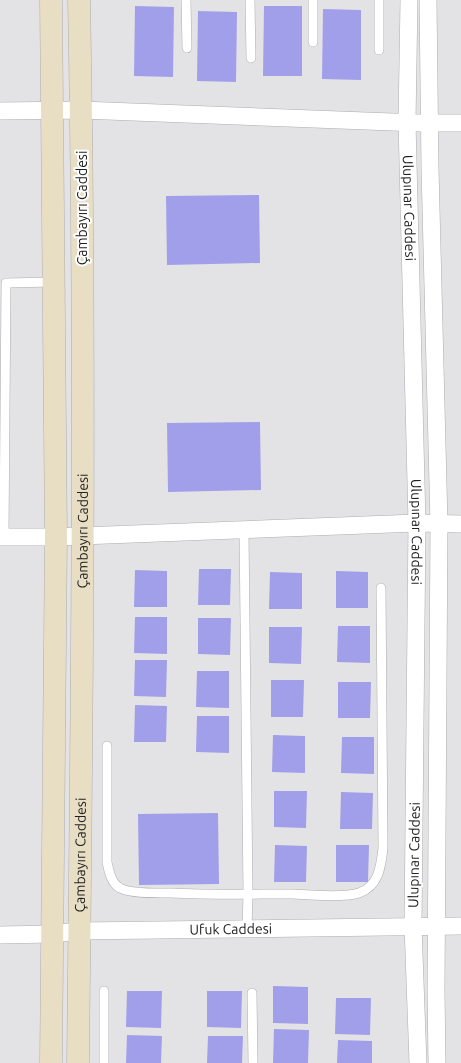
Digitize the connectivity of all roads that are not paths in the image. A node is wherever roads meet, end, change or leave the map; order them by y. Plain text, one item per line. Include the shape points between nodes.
1 (51, 0) edge
2 (79, 0) edge
3 (186, 0) edge
4 (250, 0) edge
5 (313, 0) edge
6 (379, 0) edge
7 (409, 0) edge
8 (428, 0) edge
9 (313, 42) dead end
10 (187, 48) dead end
11 (379, 50) dead end
12 (251, 58) dead end
13 (51, 110) junction
14 (81, 110) junction
15 (0, 111) edge
16 (407, 122) junction
17 (431, 123) junction
18 (461, 123) edge
19 (53, 282) junction
20 (417, 523) junction
21 (439, 524) junction
22 (461, 524) edge
23 (244, 530) junction
24 (83, 536) junction
25 (2, 537) edge
26 (56, 537) junction
27 (381, 588) dead end
28 (107, 746) dead end
29 (248, 894) junction
30 (413, 926) junction
31 (437, 926) junction
32 (461, 926) edge
33 (248, 929) junction
34 (79, 931) junction
35 (52, 934) junction
36 (0, 935) edge
37 (104, 991) dead end
38 (252, 993) dead end
39 (51, 1063) edge
40 (78, 1063) edge
41 (104, 1063) edge
42 (253, 1063) edge
43 (418, 1063) edge
44 (437, 1063) edge

1 - 13 main road, Çambayırı Caddesi
2 - 14 main road, Çambayırı Caddesi
3 - 10 lane
4 - 12 lane
5 - 9 lane
6 - 11 lane
7 - 16 street, Ulupınar Caddesi
8 - 17 street, Ulupınar Caddesi
13 - 14 street
13 - 15 street
13 - 19 main road, Çambayırı Caddesi
14 - 16 street
14 - 24 main road, Çambayırı Caddesi
16 - 17 street
16 - 20 street, Ulupınar Caddesi
17 - 18 street
17 - 21 street, Ulupınar Caddesi
19 - 25 lane via 6,283
19 - 26 main road, Çambayırı Caddesi
20 - 21 street
20 - 23 street
20 - 30 street, Ulupınar Caddesi
21 - 22 street
21 - 31 street, Ulupınar Caddesi
23 - 24 street
23 - 29 lane
24 - 26 street
24 - 34 main road, Çambayırı Caddesi
25 - 26 street
26 - 35 main road, Çambayırı Caddesi
27 - 29 lane via 383,848 380,872 372,885 359,893 347,895
28 - 29 lane via 107,862 111,878 120,888 134,892
29 - 33 lane
30 - 31 street, Ufuk Caddesi
30 - 33 street, Ufuk Caddesi
30 - 43 street, Ulupınar Caddesi
31 - 32 street, Ufuk Caddesi
31 - 44 street, Ulupınar Caddesi
33 - 34 street, Ufuk Caddesi
34 - 35 street, Ufuk Caddesi
34 - 40 main road, Çambayırı Caddesi
35 - 36 street, Ufuk Caddesi
35 - 39 main road, Çambayırı Caddesi
37 - 41 lane
38 - 42 lane

